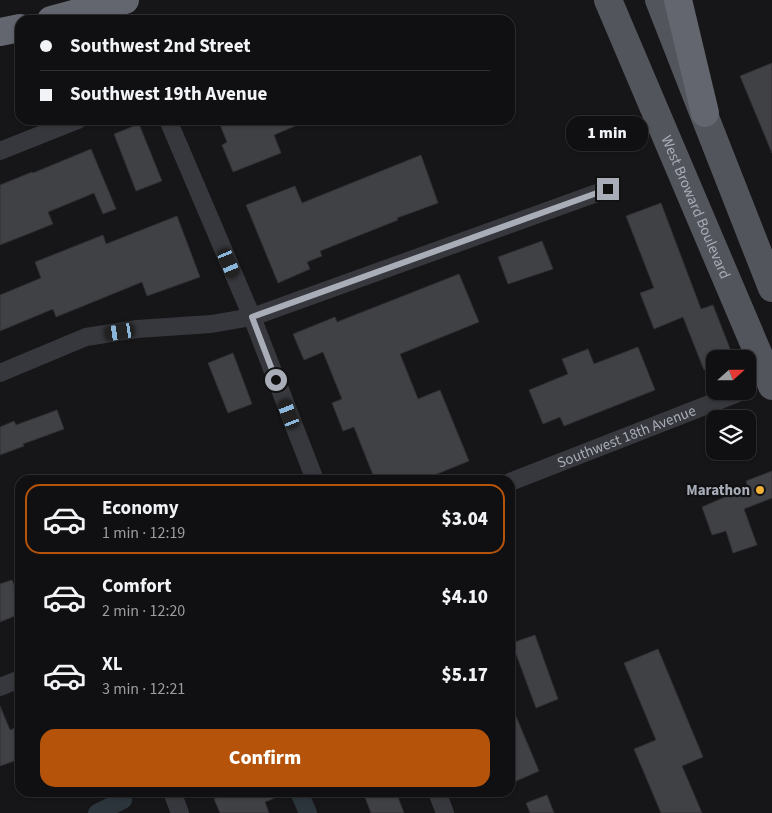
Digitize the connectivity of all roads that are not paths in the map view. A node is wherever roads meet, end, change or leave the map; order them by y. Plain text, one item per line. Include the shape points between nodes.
1 (125, 0) edge
2 (608, 0) edge
3 (660, 0) edge
4 (678, 0) edge
5 (70, 15) edge
6 (15, 29) edge
7 (0, 32) edge
8 (705, 113) junction
9 (65, 125) edge
10 (170, 125) edge
11 (0, 151) edge
12 (608, 189) dead end
13 (772, 288) edge
14 (252, 317) junction
15 (0, 373) edge
16 (765, 384) edge
17 (720, 400) edge
18 (313, 475) edge
19 (515, 480) edge
20 (15, 681) edge
21 (0, 687) edge
22 (174, 797) edge
23 (439, 797) edge
24 (180, 813) edge
25 (445, 813) edge

1 - 5 highway
2 - 16 main road, West Broward Boulevard
3 - 8 main road
4 - 8 highway
6 - 7 highway
8 - 13 main road
9 - 11 street
10 - 14 street
12 - 14 street
14 - 15 street via 86,337
14 - 18 street
17 - 19 street, Southwest 18th Avenue
20 - 21 street
22 - 24 street
23 - 25 street

